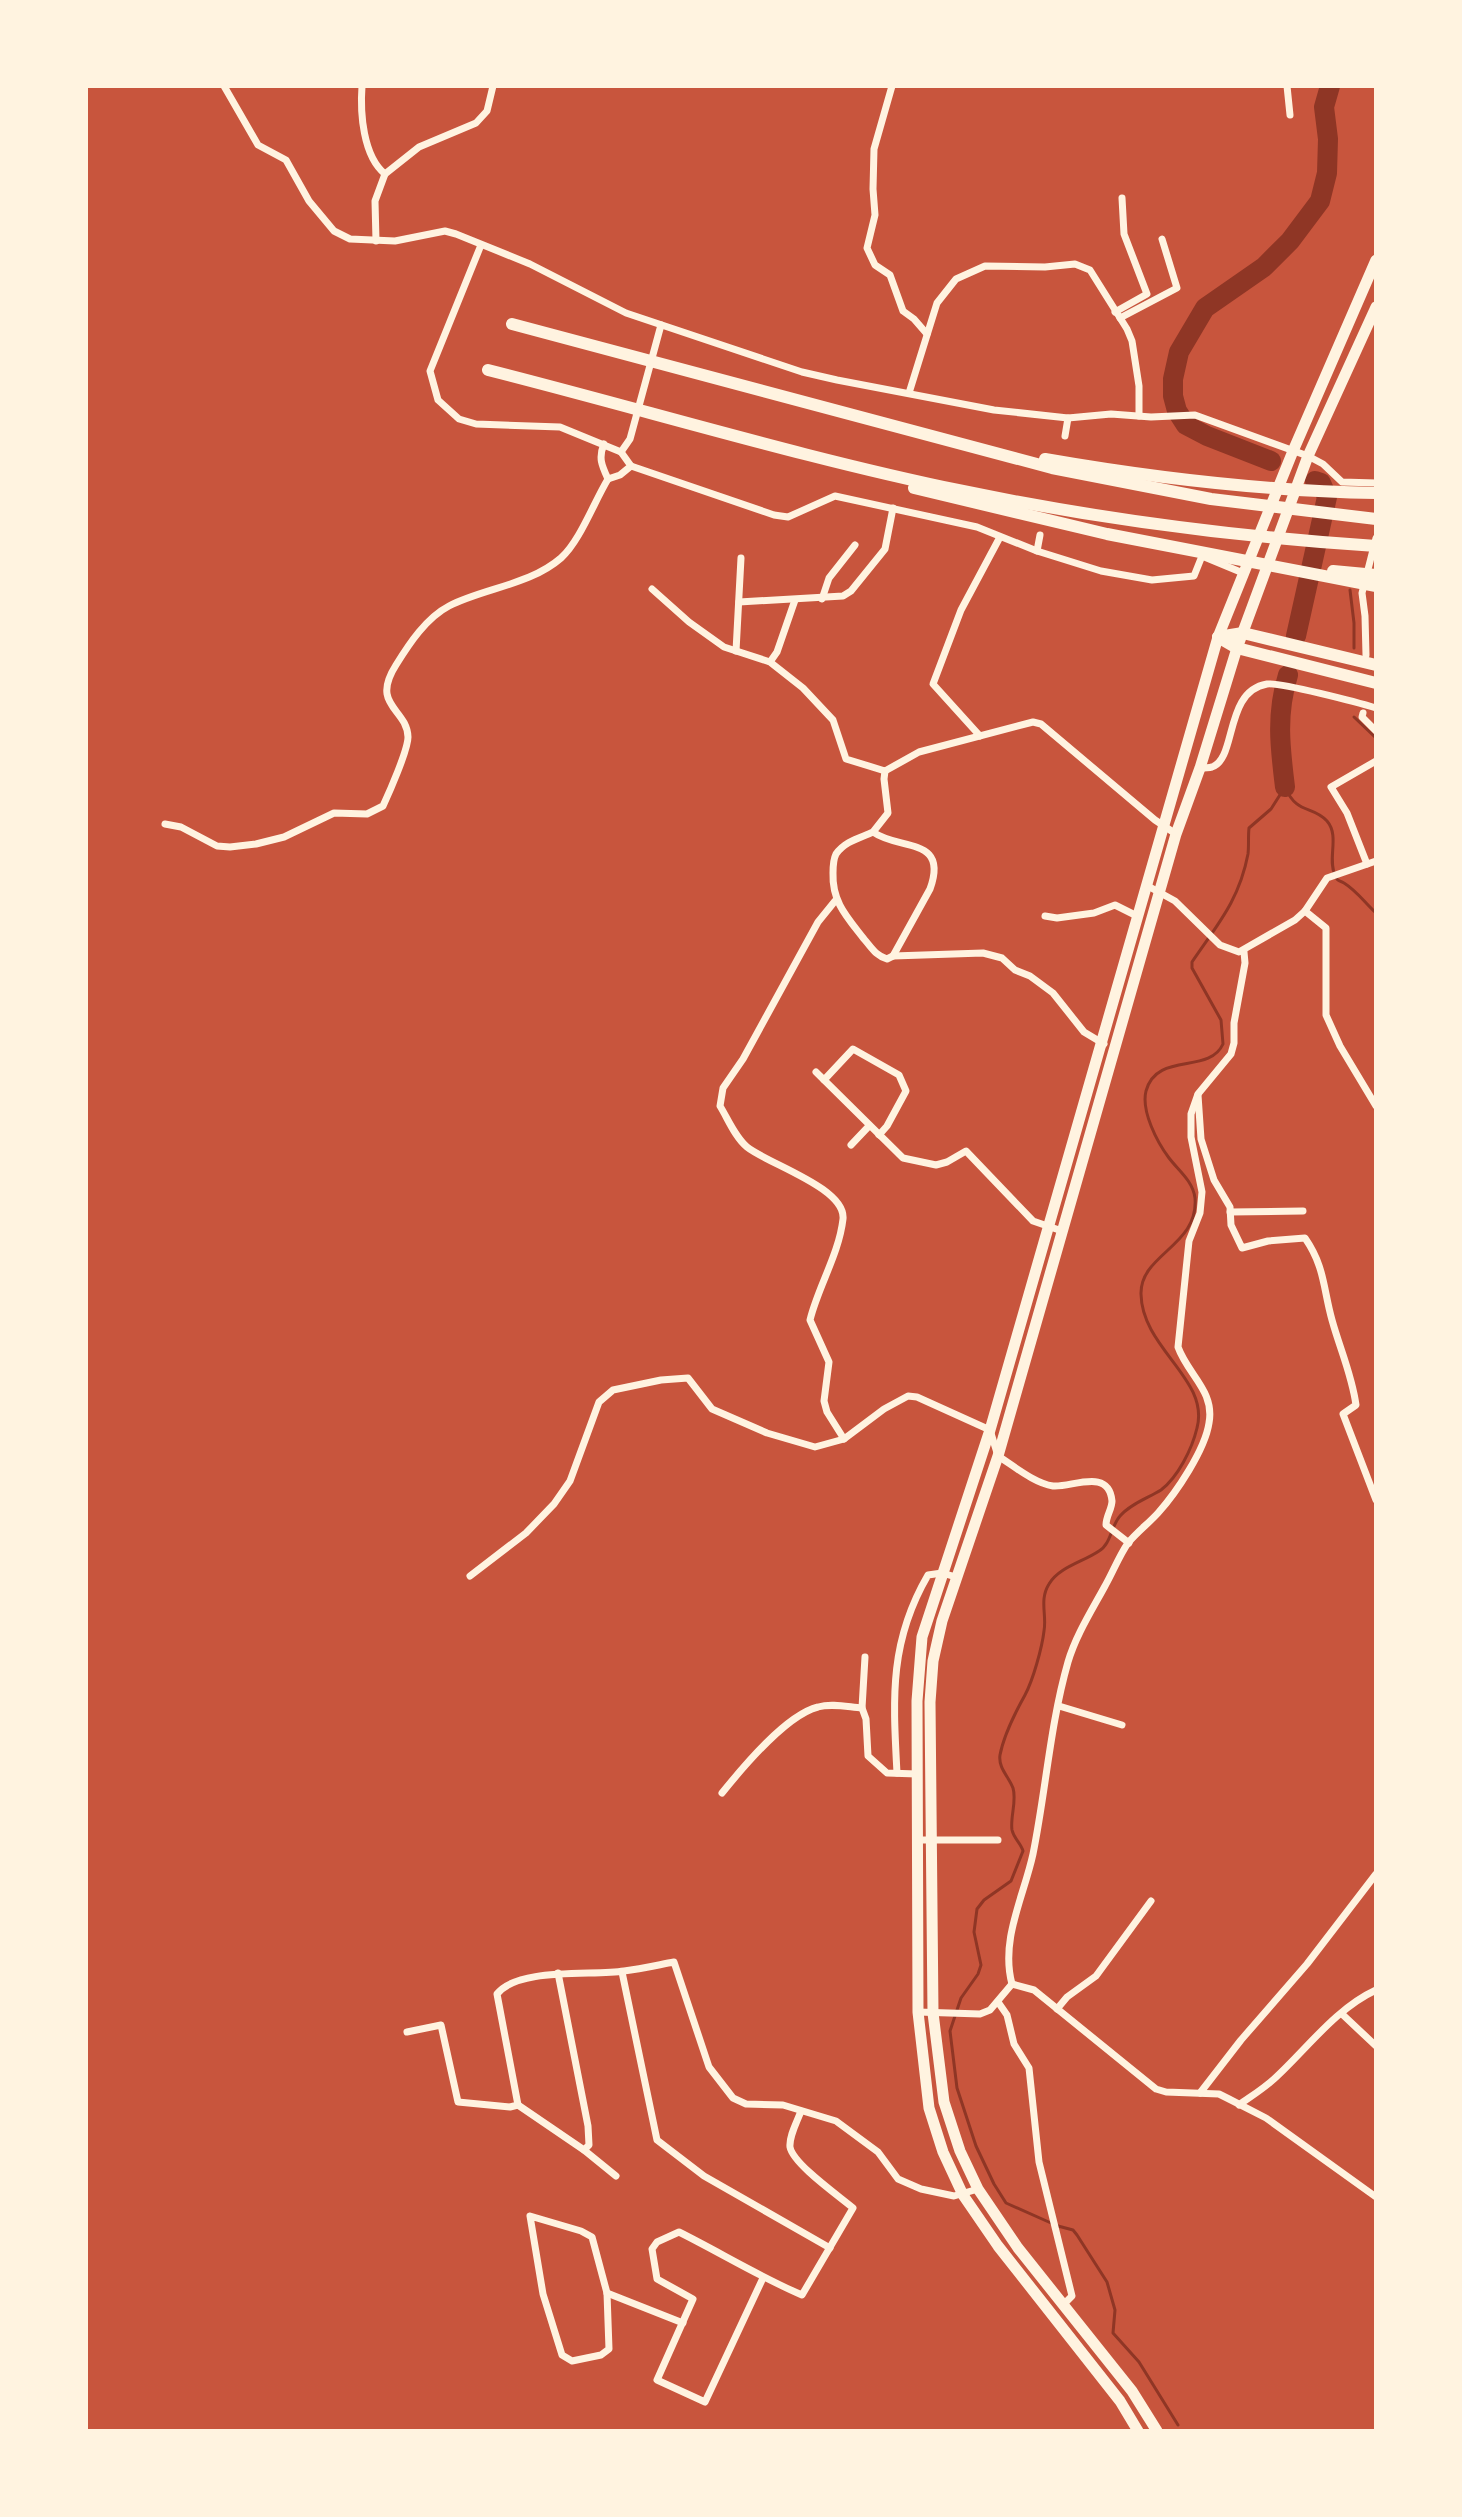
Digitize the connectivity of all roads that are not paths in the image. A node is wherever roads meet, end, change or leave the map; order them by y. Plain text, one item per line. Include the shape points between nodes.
1 (224, 86) edge
2 (362, 86) edge
3 (493, 86) edge
4 (892, 86) edge
5 (1287, 86) edge
6 (1290, 115) dead end
7 (385, 174) junction
8 (1122, 198) dead end
9 (1162, 239) dead end
10 (376, 241) junction
11 (481, 245) junction
12 (1376, 260) edge
13 (1376, 307) edge
14 (1117, 315) junction
15 (512, 324) dead end
16 (660, 330) junction
17 (927, 334) junction
18 (488, 370) dead end
19 (909, 393) junction
20 (1139, 416) junction
21 (1068, 418) junction
22 (1065, 436) dead end
23 (604, 444) junction
24 (960, 444) junction
25 (1293, 451) junction
26 (621, 452) junction
27 (813, 456) junction
28 (1308, 456) junction
29 (631, 466) junction
30 (608, 479) junction
31 (1376, 483) edge
32 (1376, 492) edge
33 (893, 508) junction
34 (1376, 519) edge
35 (1040, 535) dead end
36 (1000, 537) junction
37 (1376, 538) edge
38 (855, 545) dead end
39 (1376, 546) edge
40 (1037, 551) junction
41 (741, 558) dead end
42 (1243, 573) junction
43 (1375, 581) edge
44 (652, 589) dead end
45 (822, 599) junction
46 (795, 600) junction
47 (739, 602) junction
48 (1243, 633) junction
49 (1218, 637) junction
50 (1237, 648) junction
51 (736, 651) junction
52 (1366, 655) dead end
53 (770, 662) junction
54 (1376, 665) edge
55 (1376, 683) edge
56 (1376, 708) edge
57 (1363, 713) dead end
58 (1376, 731) edge
59 (980, 736) junction
60 (1376, 761) edge
61 (1200, 768) junction
62 (885, 771) junction
63 (165, 824) dead end
64 (1163, 826) junction
65 (873, 832) junction
66 (1176, 834) junction
67 (1372, 863) edge
68 (1146, 885) junction
69 (1159, 890) junction
70 (835, 901) junction
71 (1305, 911) junction
72 (1045, 916) dead end
73 (1137, 916) junction
74 (1244, 952) junction
75 (893, 956) junction
76 (1100, 1042) junction
77 (1114, 1048) junction
78 (816, 1072) dead end
79 (824, 1080) junction
80 (1198, 1094) junction
81 (1376, 1106) edge
82 (869, 1126) junction
83 (879, 1135) junction
84 (851, 1145) dead end
85 (1303, 1211) dead end
86 (1230, 1212) junction
87 (1049, 1227) junction
88 (1062, 1231) junction
89 (990, 1430) junction
90 (1004, 1434) junction
91 (844, 1439) junction
92 (998, 1456) junction
93 (1376, 1500) edge
94 (1129, 1543) junction
95 (942, 1573) junction
96 (470, 1576) dead end
97 (956, 1577) junction
98 (865, 1657) dead end
99 (1059, 1706) junction
100 (862, 1708) junction
101 (1122, 1725) dead end
102 (897, 1773) junction
103 (917, 1774) junction
104 (722, 1793) dead end
105 (917, 1840) junction
106 (931, 1840) junction
107 (998, 1840) dead end
108 (1376, 1874) edge
109 (1151, 1901) dead end
110 (622, 1972) junction
111 (558, 1973) junction
112 (1012, 1984) junction
113 (1376, 1990) edge
114 (998, 2002) junction
115 (1057, 2009) junction
116 (918, 2012) junction
117 (933, 2013) junction
118 (1342, 2014) junction
119 (407, 2032) dead end
120 (1376, 2046) edge
121 (1200, 2093) junction
122 (518, 2105) junction
123 (1239, 2105) junction
124 (801, 2111) junction
125 (584, 2150) junction
126 (616, 2176) dead end
127 (978, 2189) junction
128 (963, 2195) junction
129 (1376, 2197) edge
130 (830, 2248) junction
131 (763, 2278) junction
132 (607, 2293) junction
133 (1063, 2305) junction
134 (683, 2323) junction
135 (1138, 2431) edge
136 (1157, 2431) edge

1 - 10 street via 258,145 286,160 334,231 350,239
2 - 7 street via 364,127 375,166
3 - 7 street via 487,111 476,123 419,147
4 - 17 street via 874,149 875,215 867,248 875,265 890,275 903,311
5 - 6 street
7 - 10 street via 375,201
8 - 14 street via 1124,234 1147,294
9 - 14 street via 1177,288
10 - 11 street via 445,231
11 - 16 street
11 - 23 street via 430,371 438,400 459,419 476,424 560,427
12 - 25 main road
13 - 28 main road
14 - 17 street via 1083,266 985,266 945,290
14 - 20 street via 1132,341
15 - 24 highway
16 - 19 street via 802,372
16 - 26 street via 630,439
17 - 19 street
18 - 27 highway
19 - 21 street
20 - 21 street
20 - 25 street via 1195,415
21 - 22 street
23 - 26 street
23 - 30 street via 601,465
24 - 32 highway via 1213,482
24 - 34 highway via 1211,499
25 - 28 street
25 - 42 main road
26 - 29 street
27 - 39 highway via 1014,501 1202,531
27 - 43 highway via 888,482 1107,534
28 - 31 street via 1342,482
28 - 48 main road
29 - 30 street
29 - 33 street via 774,515 788,517 835,496
30 - 63 street via 561,558 448,607 433,617 394,668 387,702 408,737 383,806 367,814 334,813 284,837 230,847
33 - 36 street
33 - 45 street via 881,557 851,591
35 - 40 street
36 - 40 street
36 - 59 street via 961,610 933,684
37 - 52 street via 1362,593
38 - 45 street via 829,578
40 - 42 street via 1152,580 1194,576 1202,556
41 - 47 street
42 - 49 main road
44 - 51 street via 712,640
45 - 46 street
46 - 47 street
46 - 53 street
47 - 51 street
48 - 49 highway
48 - 50 main road
48 - 54 highway
49 - 50 highway
49 - 64 main road
50 - 55 highway
50 - 61 main road
51 - 53 street
53 - 62 street via 833,720 846,759
56 - 61 street via 1267,684 1249,692 1241,703 1222,760
57 - 58 street
59 - 62 street via 919,752
59 - 64 street via 1041,724
60 - 67 street via 1331,787
61 - 66 main road
62 - 65 street via 888,813
64 - 66 street
64 - 68 main road
65 - 70 street via 859,835 838,851 833,862
65 - 75 street via 917,845 933,862 930,889
66 - 69 main road
67 - 71 street via 1327,878
68 - 69 street
68 - 73 main road
69 - 74 street via 1214,940
69 - 77 main road
70 - 75 street via 877,956
70 - 91 street via 723,1088 720,1106 745,1146 822,1188 841,1209 839,1236 810,1320 829,1362 827,1412
71 - 74 street
71 - 81 street via 1326,928 1325,1002 1331,1029
72 - 73 street via 1094,913 1115,905
73 - 76 main road
74 - 80 street via 1231,1054
75 - 76 street via 997,956 1053,993 1084,1032
76 - 77 street
76 - 87 main road
77 - 88 main road
78 - 79 street
79 - 82 street
79 - 83 street via 853,1049 899,1075 906,1091
80 - 86 street via 1201,1139
80 - 94 street via 1191,1137 1202,1192 1189,1241 1178,1347 1207,1393 1209,1428 1173,1493
82 - 83 street
82 - 84 street
83 - 87 street via 903,1158 917,1162 936,1165 966,1151 1033,1221
85 - 86 street
86 - 93 street via 1242,1248 1305,1238 1318,1257 1353,1382 1356,1405 1343,1414
87 - 88 street
87 - 89 main road
88 - 90 main road
89 - 90 street
89 - 91 street via 908,1396
89 - 92 street
89 - 95 main road
90 - 92 main road
91 - 96 street via 815,1447 767,1433 712,1409 688,1378 613,1390 599,1402 570,1481 554,1504
92 - 94 street via 1053,1486 1094,1480 1102,1485 1112,1504 1106,1525
92 - 97 main road
94 - 99 street via 1074,1646
95 - 97 street
95 - 102 street via 928,1575 900,1643 894,1688
95 - 103 main road via 922,1637
97 - 106 main road via 933,1661
98 - 100 street
99 - 101 street
99 - 112 street via 1033,1851 1011,1935 1007,1964
100 - 102 street via 868,1756 887,1773
100 - 104 street via 809,1710 766,1743
102 - 103 street
103 - 105 main road
105 - 106 street
105 - 116 main road
106 - 107 street
106 - 117 main road
108 - 121 street
109 - 115 street via 1096,1976
110 - 111 street
110 - 124 street via 674,1962 709,2067 733,2098
110 - 130 street via 657,2140 704,2176
111 - 122 street via 513,1982 497,1994
111 - 125 street via 588,2126 589,2145
112 - 114 street
112 - 115 street via 1034,1990
113 - 118 street
114 - 117 street via 980,2014
114 - 133 street via 1029,2068 1039,2162 1072,2296
115 - 121 street via 1156,2089
116 - 117 street
116 - 128 main road via 929,2108
117 - 127 main road via 944,2102
118 - 120 street
118 - 123 street
119 - 122 street via 441,2025 458,2102
121 - 123 street via 1219,2094
122 - 125 street
123 - 129 street via 1266,2118
124 - 128 street via 836,2121 852,2132 878,2152 898,2179 942,2195
124 - 130 street via 790,2149 799,2163 853,2208
125 - 126 street
127 - 128 street
127 - 133 main road
128 - 135 main road
130 - 131 street via 802,2295
131 - 134 street via 679,2232 657,2242 652,2249 657,2279 693,2299
131 - 134 street via 705,2402 657,2380
132 - 132 street via 592,2237 530,2216 543,2294 562,2355 572,2361 609,2349
132 - 134 street
133 - 136 main road

